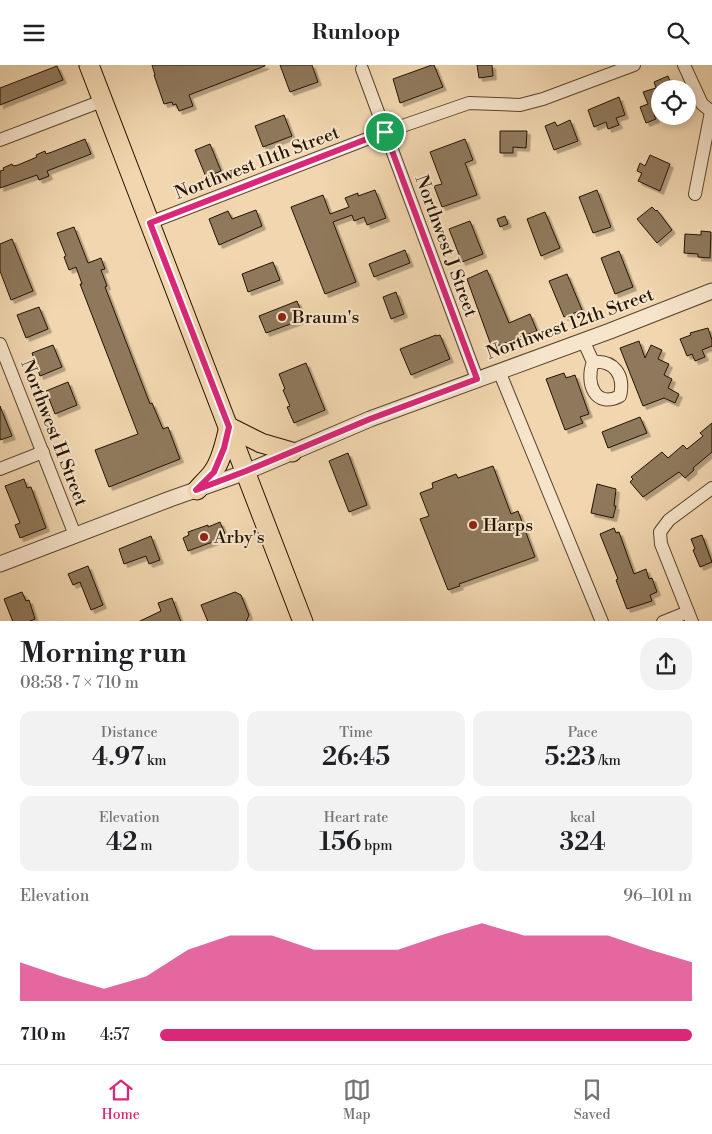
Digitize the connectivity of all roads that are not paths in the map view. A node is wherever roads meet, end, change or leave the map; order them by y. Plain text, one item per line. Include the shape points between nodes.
1 (89, 65) edge
2 (634, 65) edge
3 (684, 65) edge
4 (362, 69) dead end
5 (102, 101) junction
6 (712, 112) edge
7 (385, 132) junction
8 (0, 140) edge
9 (695, 194) dead end
10 (150, 223) junction
11 (712, 291) edge
12 (582, 341) junction
13 (0, 344) edge
14 (593, 362) dead end
15 (499, 371) junction
16 (477, 379) junction
17 (229, 427) junction
18 (43, 452) junction
19 (292, 452) junction
20 (0, 469) edge
21 (246, 471) junction
22 (712, 489) edge
23 (196, 490) junction
24 (75, 535) junction
25 (0, 564) edge
26 (690, 617) edge
27 (303, 621) edge
28 (602, 621) edge
29 (663, 621) edge

1 - 5 main road
2 - 7 street, Northwest 11th Street via 543,99 520,105 469,103
3 - 6 street via 702,104
4 - 7 street, Northwest J Street
5 - 8 street
5 - 10 main road
6 - 9 street
7 - 10 street, Northwest 11th Street
7 - 16 street, Northwest J Street
10 - 17 main road
11 - 12 street, Northwest 12th Street
12 - 14 street
12 - 15 street, Northwest 12th Street
13 - 18 street, Northwest H Street
15 - 16 street, Northwest 12th Street
15 - 28 street
16 - 19 street, Northwest 12th Street
17 - 19 main road via 261,443
17 - 21 main road
17 - 23 main road via 214,472
18 - 20 street
18 - 24 street, Northwest H Street
19 - 21 street, Northwest 12th Street
21 - 23 street, Northwest 12th Street
21 - 27 main road
22 - 26 street via 669,521 660,532 661,544
23 - 24 street, Northwest 12th Street
24 - 25 street, Northwest 12th Street
26 - 29 street

